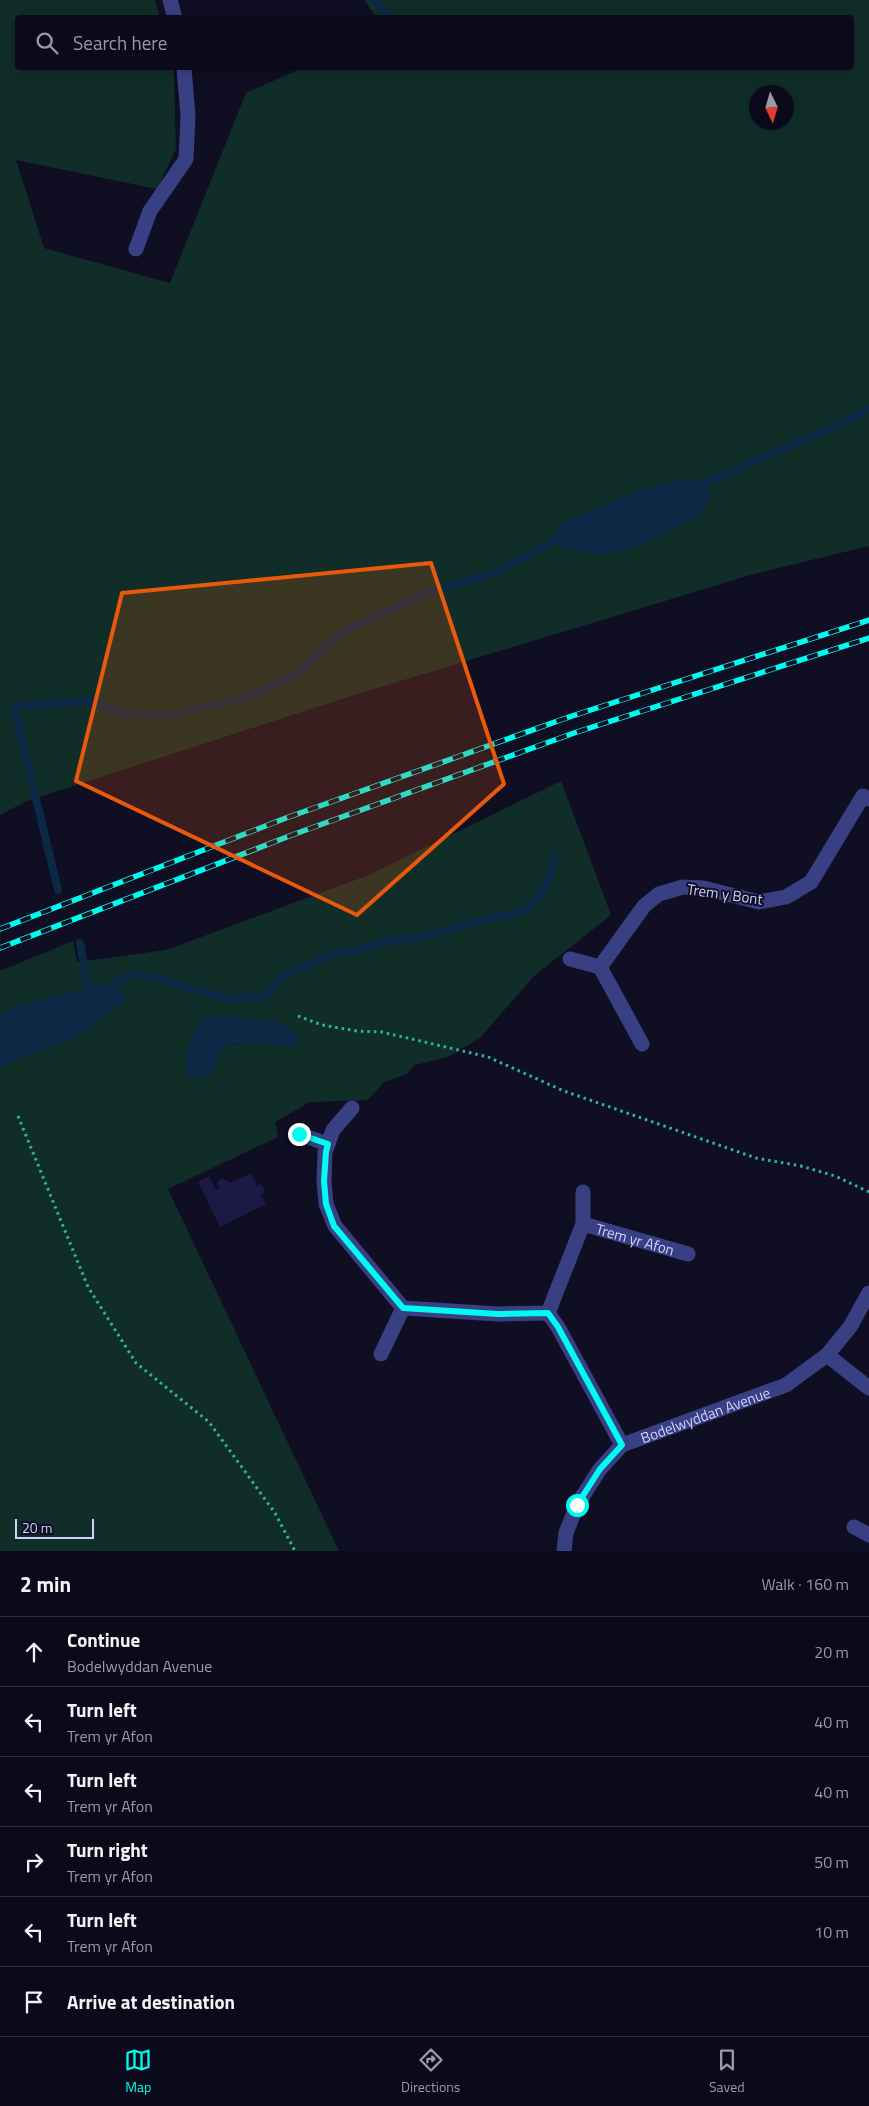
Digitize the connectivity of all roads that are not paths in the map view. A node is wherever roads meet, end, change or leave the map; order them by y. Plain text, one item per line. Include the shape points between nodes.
1 (170, 0) edge
2 (174, 15) edge
3 (184, 70) edge
4 (136, 249) dead end
5 (867, 792) edge
6 (570, 959) dead end
7 (600, 967) junction
8 (642, 1044) dead end
9 (352, 1108) dead end
10 (299, 1134) dead end
11 (328, 1144) junction
12 (583, 1192) dead end
13 (583, 1224) junction
14 (688, 1254) dead end
15 (869, 1293) edge
16 (403, 1308) junction
17 (548, 1313) junction
18 (381, 1354) dead end
19 (827, 1355) junction
20 (869, 1388) edge
21 (622, 1445) junction
22 (854, 1527) dead end
23 (869, 1536) edge
24 (564, 1551) edge

1 - 2 street
3 - 4 street via 188,116 186,159 150,211
5 - 7 street, Trem y Bont via 811,882 786,897 759,902 703,888 683,887 659,894 644,906
6 - 7 street
7 - 8 street
9 - 11 street via 333,1130
10 - 11 street
11 - 16 street via 326,1204 334,1226
12 - 13 street, Trem yr Afon
13 - 14 street, Trem yr Afon
13 - 17 street, Trem yr Afon
15 - 19 street, Bodelwyddan Avenue via 850,1327
16 - 17 street via 498,1314
16 - 18 street
17 - 21 street
19 - 20 street
19 - 21 street, Bodelwyddan Avenue via 786,1386
21 - 24 street, Bodelwyddan Avenue via 600,1469 577,1505 566,1533
22 - 23 street

